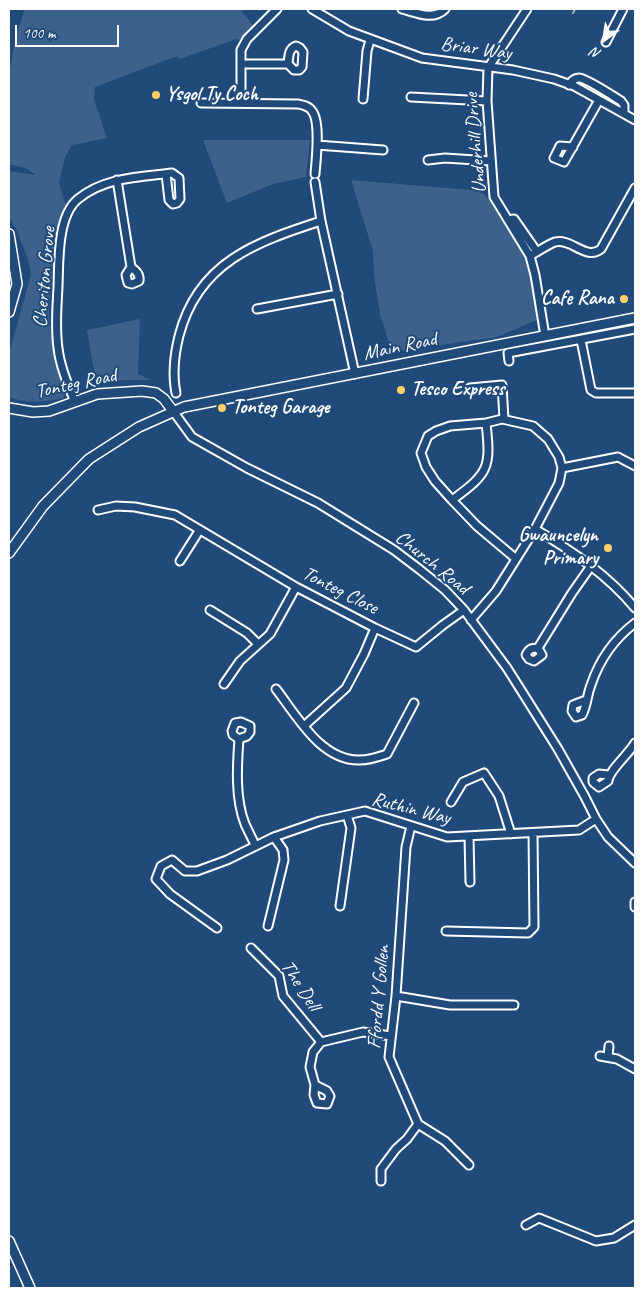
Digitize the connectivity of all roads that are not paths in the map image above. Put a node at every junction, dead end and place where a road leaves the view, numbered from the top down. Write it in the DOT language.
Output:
graph roads {
  1 [pos="277,9"];
  2 [pos="312,9"];
  3 [pos="402,9"];
  4 [pos="445,9"];
  5 [pos="526,9"];
  6 [pos="623,9"];
  7 [pos="370,40"];
  8 [pos="606,42"];
  9 [pos="241,64"];
  10 [pos="288,64"];
  11 [pos="488,68"];
  12 [pos="570,85"];
  13 [pos="411,97"];
  14 [pos="364,99"];
  15 [pos="599,100"];
  16 [pos="487,101"];
  17 [pos="201,102"];
  18 [pos="241,103"];
  19 [pos="624,113"];
  20 [pos="635,120"];
  21 [pos="317,145"];
  22 [pos="573,147"];
  23 [pos="383,150"];
  24 [pos="428,160"];
  25 [pos="490,161"];
  26 [pos="166,174"];
  27 [pos="117,180"];
  28 [pos="635,188"];
  29 [pos="508,220"];
  30 [pos="322,221"];
  31 [pos="9,234"];
  32 [pos="537,252"];
  33 [pos="530,256"];
  34 [pos="131,267"];
  35 [pos="338,294"];
  36 [pos="256,309"];
  37 [pos="9,312"];
  38 [pos="635,318"];
  39 [pos="635,329"];
  40 [pos="545,336"];
  41 [pos="581,340"];
  42 [pos="509,362"];
  43 [pos="355,374"];
  44 [pos="470,388"];
  45 [pos="176,393"];
  46 [pos="635,393"];
  47 [pos="75,402"];
  48 [pos="9,408"];
  49 [pos="173,411"];
  50 [pos="504,420"];
  51 [pos="486,423"];
  52 [pos="635,466"];
  53 [pos="562,468"];
  54 [pos="452,500"];
  55 [pos="98,510"];
  56 [pos="535,529"];
  57 [pos="199,531"];
  58 [pos="9,553"];
  59 [pos="515,558"];
  60 [pos="180,562"];
  61 [pos="591,566"];
  62 [pos="296,587"];
  63 [pos="635,608"];
  64 [pos="210,610"];
  65 [pos="464,610"];
  66 [pos="471,620"];
  67 [pos="635,623"];
  68 [pos="375,628"];
  69 [pos="258,644"];
  70 [pos="538,648"];
  71 [pos="224,684"];
  72 [pos="276,689"];
  73 [pos="586,700"];
  74 [pos="414,703"];
  75 [pos="304,726"];
  76 [pos="239,739"];
  77 [pos="635,743"];
  78 [pos="608,775"];
  79 [pos="451,802"];
  80 [pos="347,815"];
  81 [pos="596,819"];
  82 [pos="411,826"];
  83 [pos="533,833"];
  84 [pos="511,834"];
  85 [pos="468,836"];
  86 [pos="274,837"];
  87 [pos="255,845"];
  88 [pos="635,863"];
  89 [pos="470,882"];
  90 [pos="635,902"];
  91 [pos="340,906"];
  92 [pos="635,907"];
  93 [pos="268,926"];
  94 [pos="216,928"];
  95 [pos="446,931"];
  96 [pos="251,948"];
  97 [pos="396,996"];
  98 [pos="514,1005"];
  99 [pos="391,1036"];
  100 [pos="321,1042"];
  101 [pos="609,1046"];
  102 [pos="635,1069"];
  103 [pos="315,1085"];
  104 [pos="418,1124"];
  105 [pos="469,1165"];
  106 [pos="381,1181"];
  107 [pos="526,1225"];
  108 [pos="635,1225"];
  109 [pos="9,1241"];
  110 [pos="30,1288"];
  1 -- 9 [label="street"];
  2 -- 7 [label="street, Briar Way"];
  3 -- 4 [label="street"];
  5 -- 11 [label="street, Underhill Drive"];
  6 -- 8 [label="street"];
  7 -- 11 [label="street, Briar Way"];
  7 -- 14 [label="street"];
  9 -- 10 [label="street"];
  9 -- 18 [label="street"];
  11 -- 12 [label="street, Briar Way"];
  11 -- 16 [label="street, Underhill Drive"];
  12 -- 15 [label="street, Briar Way"];
  12 -- 19 [label="street"];
  13 -- 16 [label="street"];
  15 -- 19 [label="street, Briar Way"];
  15 -- 22 [label="street"];
  16 -- 25 [label="street, Underhill Drive"];
  17 -- 18 [label="street"];
  18 -- 21 [label="street"];
  19 -- 20 [label="street, Briar Way"];
  21 -- 23 [label="street"];
  21 -- 30 [label="street"];
  24 -- 25 [label="street"];
  25 -- 29 [label="street, Underhill Drive"];
  26 -- 27 [label="street, Cheriton Grove"];
  27 -- 34 [label="street"];
  27 -- 47 [label="street, Cheriton Grove"];
  28 -- 32 [label="street"];
  29 -- 32 [label="street"];
  29 -- 33 [label="street, Underhill Drive"];
  30 -- 35 [label="street"];
  30 -- 45 [label="street"];
  31 -- 37 [label="main road"];
  32 -- 33 [label="street"];
  33 -- 40 [label="street, Underhill Drive"];
  35 -- 36 [label="street"];
  35 -- 43 [label="street"];
  38 -- 40 [label="main road, Main Road"];
  39 -- 41 [label="street"];
  40 -- 43 [label="main road, Main Road"];
  41 -- 42 [label="street"];
  41 -- 46 [label="street"];
  43 -- 49 [label="main road, Main Road"];
  44 -- 50 [label="street"];
  47 -- 48 [label="main road, Tonteg Road"];
  47 -- 49 [label="main road, Tonteg Road"];
  49 -- 58 [label="main road, Main Road"];
  49 -- 65 [label="street, Church Road"];
  50 -- 51 [label="street"];
  50 -- 53 [label="street"];
  51 -- 54 [label="street"];
  51 -- 54 [label="street"];
  52 -- 53 [label="street"];
  53 -- 56 [label="street"];
  54 -- 59 [label="street"];
  55 -- 57 [label="street, Tonteg Close"];
  56 -- 59 [label="street"];
  56 -- 61 [label="street"];
  57 -- 60 [label="street"];
  57 -- 62 [label="street, Tonteg Close"];
  59 -- 66 [label="street"];
  61 -- 63 [label="street"];
  61 -- 70 [label="street"];
  62 -- 68 [label="street, Tonteg Close"];
  62 -- 69 [label="street"];
  64 -- 69 [label="street"];
  65 -- 66 [label="street, Church Road"];
  65 -- 68 [label="street, Tonteg Close"];
  66 -- 81 [label="street, Church Road"];
  67 -- 73 [label="street"];
  68 -- 75 [label="street"];
  69 -- 71 [label="street"];
  72 -- 75 [label="street"];
  74 -- 75 [label="street"];
  76 -- 87 [label="street"];
  77 -- 78 [label="street"];
  79 -- 84 [label="street"];
  80 -- 82 [label="street, Ruthin Way"];
  80 -- 86 [label="street, Ruthin Way"];
  80 -- 91 [label="street"];
  81 -- 83 [label="street, Ruthin Way"];
  81 -- 88 [label="street, Church Road"];
  82 -- 85 [label="street, Ruthin Way"];
  82 -- 97 [label="street, Ffordd Y Gollen"];
  83 -- 84 [label="street, Ruthin Way"];
  83 -- 95 [label="street"];
  84 -- 85 [label="street, Ruthin Way"];
  85 -- 89 [label="street"];
  86 -- 87 [label="street, Ruthin Way"];
  86 -- 93 [label="street"];
  87 -- 94 [label="street, Ruthin Way"];
  90 -- 92 [label="street"];
  96 -- 100 [label="street, The Dell"];
  97 -- 98 [label="street"];
  97 -- 99 [label="street, Ffordd Y Gollen"];
  99 -- 100 [label="street"];
  99 -- 104 [label="street, Ffordd Y Gollen"];
  100 -- 103 [label="street"];
  101 -- 102 [label="street"];
  104 -- 105 [label="street"];
  104 -- 106 [label="street"];
  107 -- 108 [label="street"];
  109 -- 110 [label="main road"];
}
